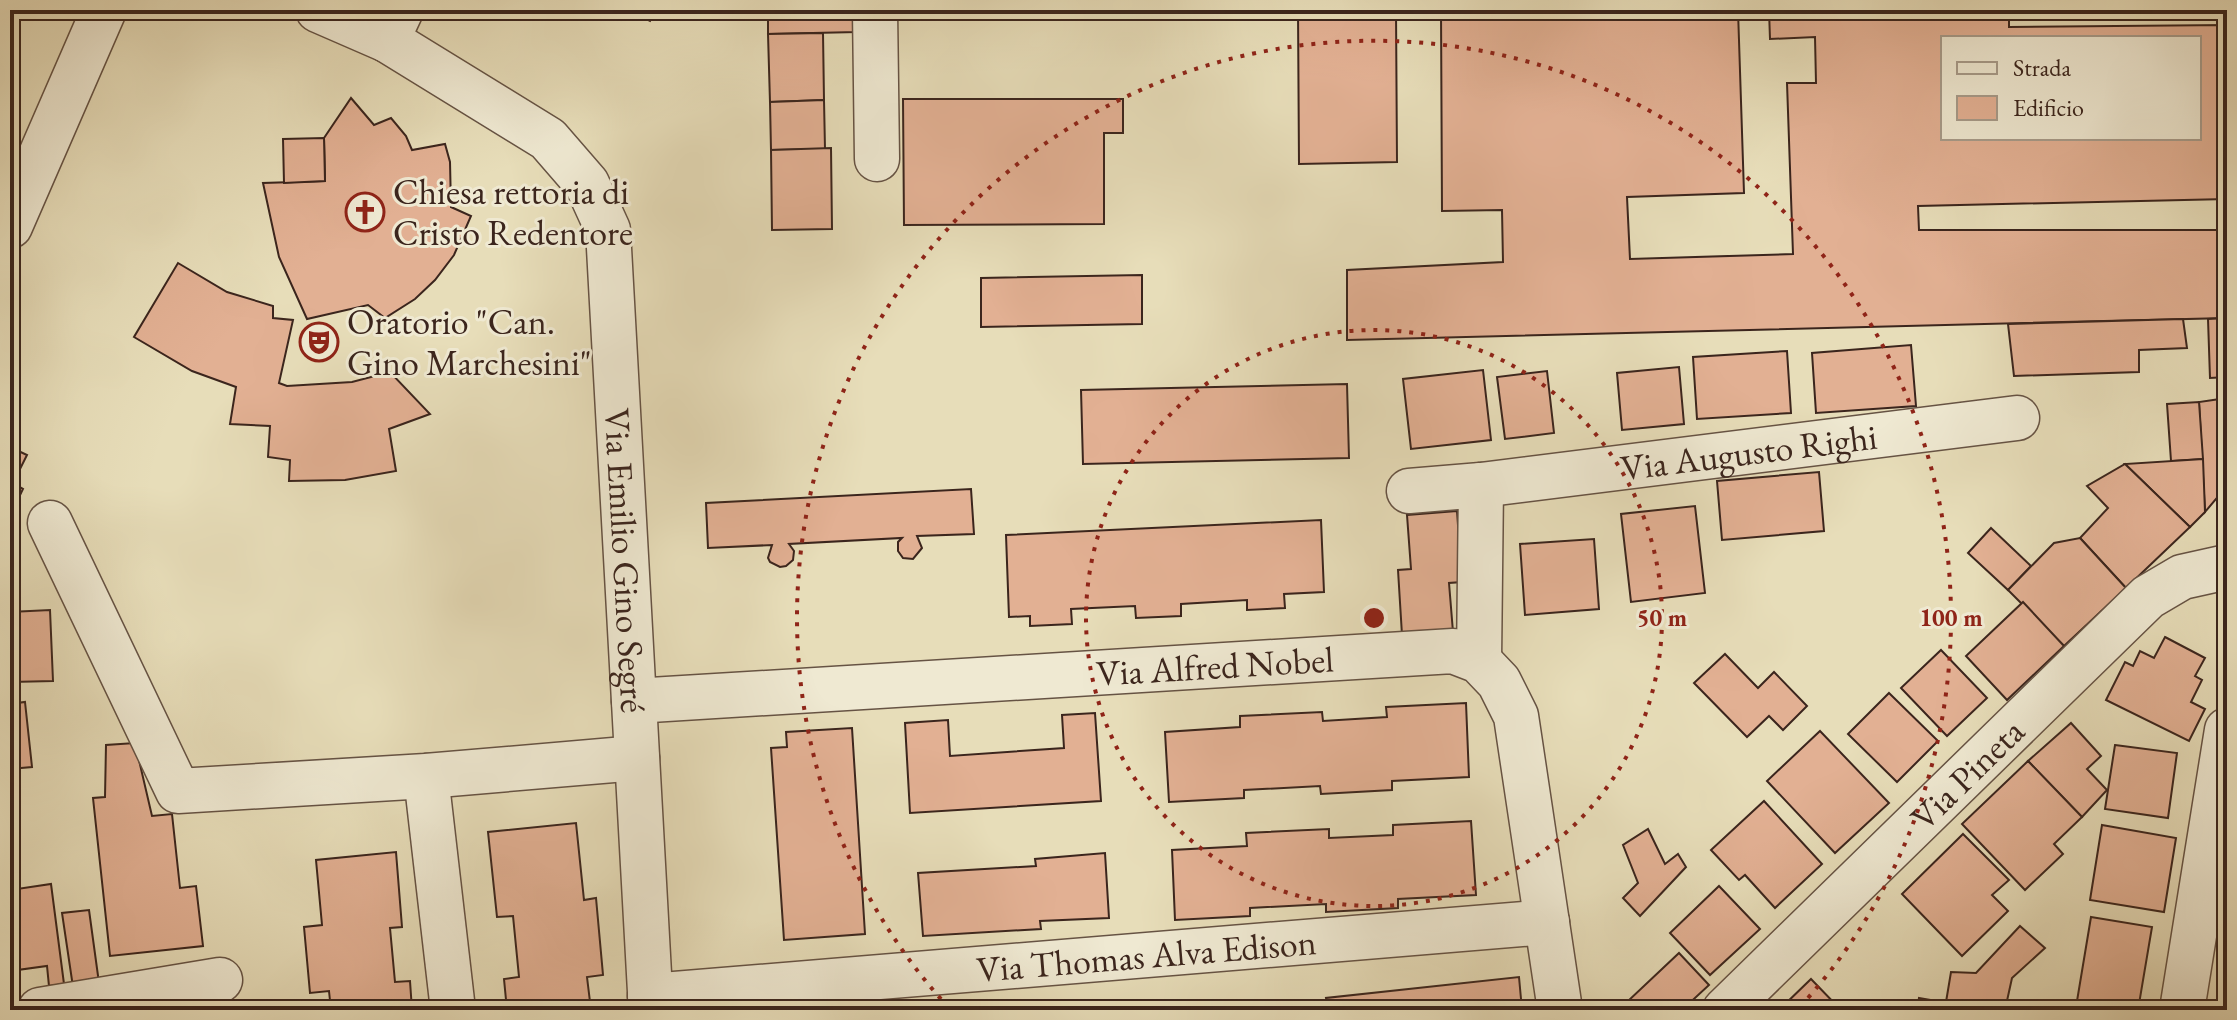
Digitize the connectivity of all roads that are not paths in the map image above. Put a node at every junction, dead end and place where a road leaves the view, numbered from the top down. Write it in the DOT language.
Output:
graph roads {
  1 [pos="104,10"];
  2 [pos="318,10"];
  3 [pos="875,10"];
  4 [pos="394,25"];
  5 [pos="877,159"];
  6 [pos="10,226"];
  7 [pos="2017,418"];
  8 [pos="1481,485"];
  9 [pos="1409,491"];
  10 [pos="50,523"];
  11 [pos="2227,567"];
  12 [pos="1479,661"];
  13 [pos="634,701"];
  14 [pos="2227,730"];
  15 [pos="637,758"];
  16 [pos="426,776"];
  17 [pos="1547,922"];
  18 [pos="220,980"];
  19 [pos="651,1003"];
  20 [pos="40,1010"];
  21 [pos="453,1010"];
  22 [pos="1560,1010"];
  23 [pos="1725,1010"];
  24 [pos="2182,1010"];
  1 -- 6 [label="street"];
  2 -- 4 [label="street, Via Emilio Gino Segré"];
  3 -- 5 [label="street"];
  4 -- 13 [label="street, Via Emilio Gino Segré"];
  7 -- 8 [label="street, Via Augusto Righi"];
  8 -- 9 [label="street, Via Augusto Righi"];
  8 -- 12 [label="street"];
  10 -- 16 [label="street, Via Emilio Gino Segré"];
  11 -- 23 [label="street, Via Pineta"];
  12 -- 13 [label="street, Via Alfred Nobel"];
  12 -- 17 [label="street"];
  13 -- 15 [label="street, Via Emilio Gino Segré"];
  14 -- 24 [label="street"];
  15 -- 16 [label="street, Via Emilio Gino Segré"];
  15 -- 19 [label="street, Via Emilio Gino Segré"];
  16 -- 21 [label="street"];
  17 -- 19 [label="street, Via Thomas Alva Edison"];
  17 -- 22 [label="street"];
  18 -- 20 [label="street"];
}
